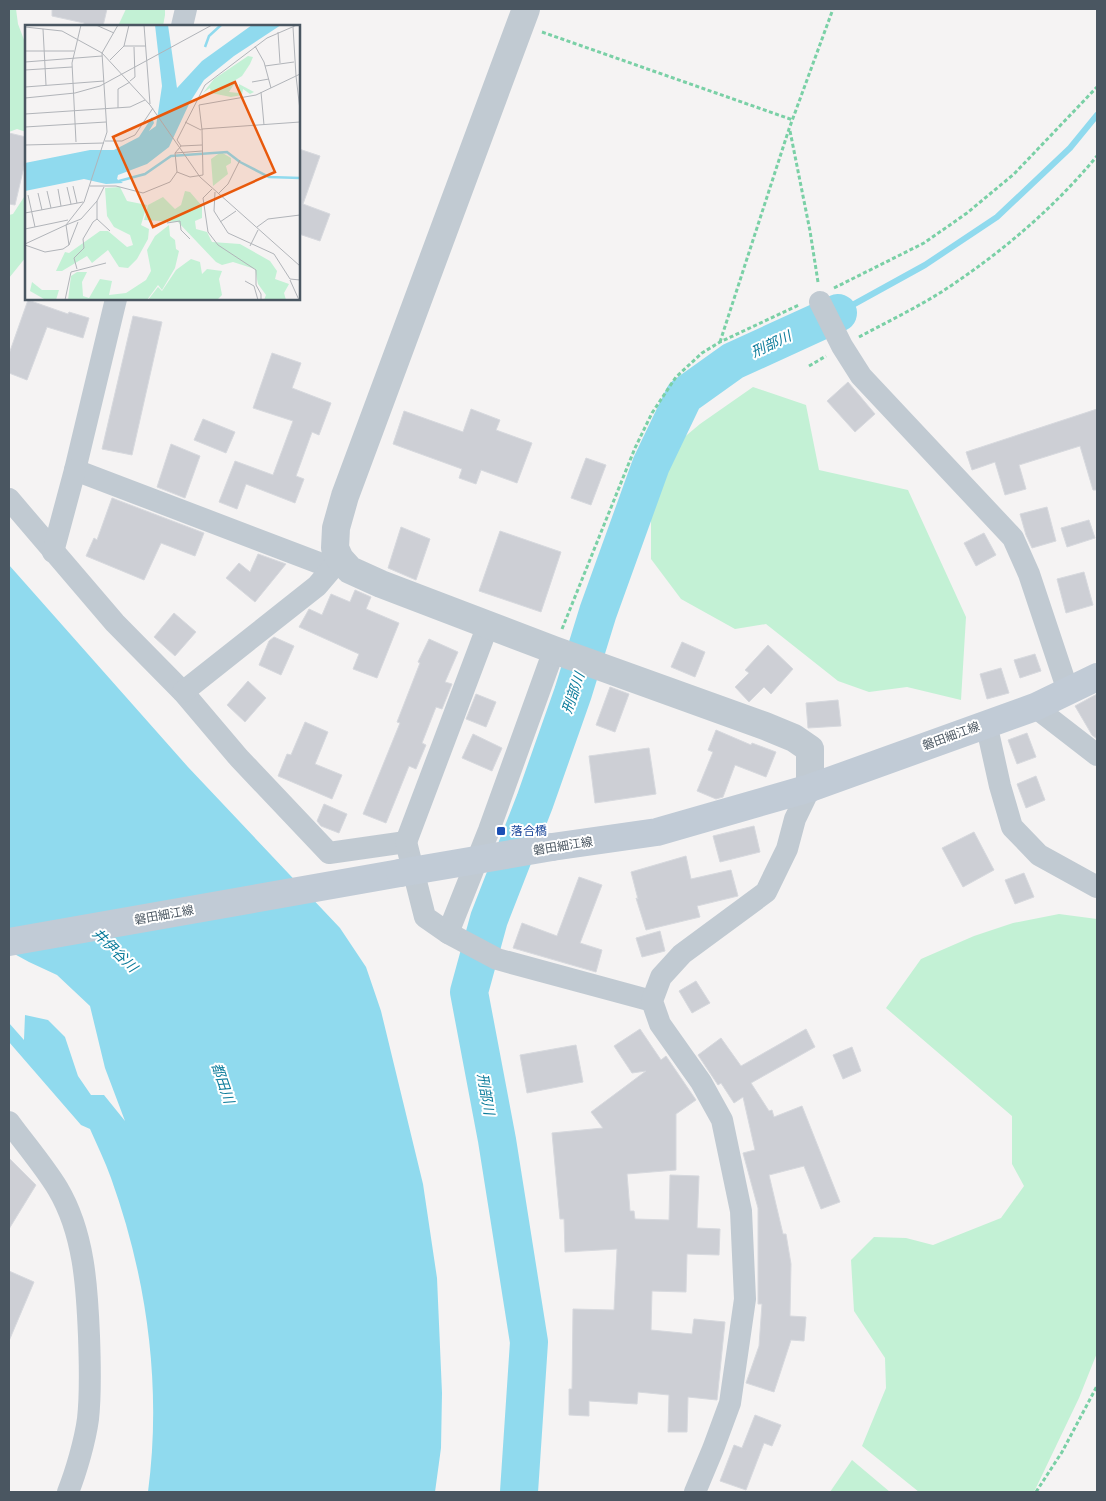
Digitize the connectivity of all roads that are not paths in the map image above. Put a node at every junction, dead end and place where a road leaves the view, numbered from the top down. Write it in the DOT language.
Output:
graph roads {
  1 [pos="186,9"];
  2 [pos="523,17"];
  3 [pos="182,25"];
  4 [pos="820,299"];
  5 [pos="116,300"];
  6 [pos="75,470"];
  7 [pos="9,500"];
  8 [pos="53,552"];
  9 [pos="340,559"];
  10 [pos="488,625"];
  11 [pos="554,650"];
  12 [pos="1097,677"];
  13 [pos="1068,691"];
  14 [pos="183,692"];
  15 [pos="1035,707"];
  16 [pos="986,723"];
  17 [pos="1097,755"];
  18 [pos="810,788"];
  19 [pos="406,842"];
  20 [pos="1097,887"];
  21 [pos="452,936"];
  22 [pos="9,942"];
  23 [pos="652,1001"];
  24 [pos="9,1122"];
  25 [pos="68,1492"];
  26 [pos="695,1492"];
  1 -- 3 [label="street"];
  2 -- 9 [label="street"];
  4 -- 13 [label="street"];
  5 -- 6 [label="street"];
  6 -- 8 [label="street"];
  6 -- 9 [label="street"];
  7 -- 8 [label="street"];
  8 -- 14 [label="street"];
  9 -- 10 [label="street"];
  9 -- 14 [label="street"];
  10 -- 11 [label="street"];
  10 -- 19 [label="street"];
  11 -- 18 [label="street"];
  11 -- 21 [label="street"];
  12 -- 13 [label="main road, 磐田細江線"];
  13 -- 15 [label="main road, 磐田細江線"];
  14 -- 19 [label="street"];
  15 -- 16 [label="main road, 磐田細江線"];
  15 -- 17 [label="street"];
  16 -- 18 [label="main road, 磐田細江線"];
  16 -- 20 [label="street"];
  18 -- 22 [label="main road, 磐田細江線, bridge"];
  18 -- 23 [label="street"];
  19 -- 21 [label="street"];
  21 -- 23 [label="street"];
  23 -- 26 [label="street"];
  24 -- 25 [label="street"];
}
